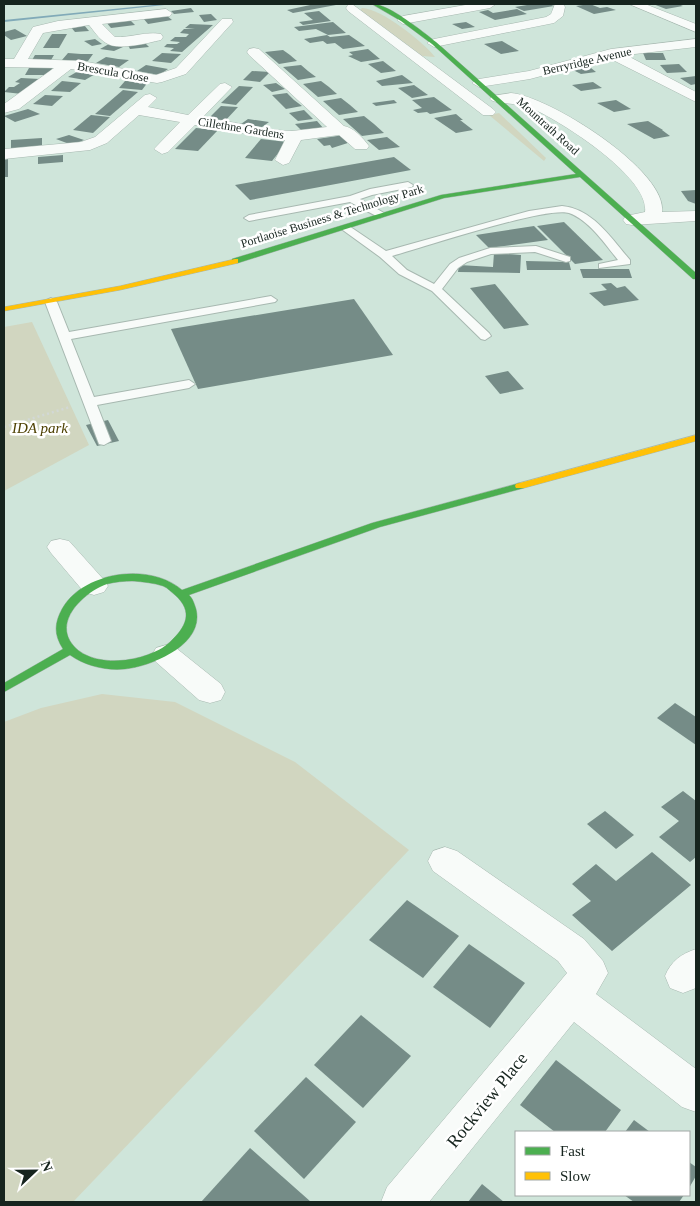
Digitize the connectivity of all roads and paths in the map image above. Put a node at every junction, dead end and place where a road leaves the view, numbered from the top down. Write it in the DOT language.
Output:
graph roads {
  1 [pos="375,4"];
  2 [pos="490,4"];
  3 [pos="635,4"];
  4 [pos="559,7"];
  5 [pos="688,11"];
  6 [pos="166,13"];
  7 [pos="672,17"];
  8 [pos="403,20"];
  9 [pos="92,21"];
  10 [pos="696,28"];
  11 [pos="238,33"];
  12 [pos="156,37"];
  13 [pos="434,43"];
  14 [pos="696,43"];
  15 [pos="611,53"];
  16 [pos="253,59"];
  17 [pos="452,59"];
  18 [pos="11,63"];
  19 [pos="423,63"];
  20 [pos="69,64"];
  21 [pos="157,80"];
  22 [pos="479,83"];
  23 [pos="225,87"];
  24 [pos="696,98"];
  25 [pos="493,106"];
  26 [pos="4,109"];
  27 [pos="138,110"];
  28 [pos="193,120"];
  29 [pos="338,130"];
  30 [pos="292,136"];
  31 [pos="361,146"];
  32 [pos="162,149"];
  33 [pos="4,154"];
  34 [pos="283,160"];
  35 [pos="582,175"];
  36 [pos="408,185"];
  37 [pos="352,199"];
  38 [pos="380,215"];
  39 [pos="696,216"];
  40 [pos="249,218"];
  41 [pos="640,219"];
  42 [pos="345,228"];
  43 [pos="384,254"];
  44 [pos="566,259"];
  45 [pos="603,266"];
  46 [pos="696,277"];
  47 [pos="436,289"];
  48 [pos="271,300"];
  49 [pos="51,302"];
  50 [pos="4,309"];
  51 [pos="485,336"];
  52 [pos="64,337"];
  53 [pos="189,384"];
  54 [pos="89,402"];
  55 [pos="4,427"];
  56 [pos="694,437"];
  57 [pos="104,441"];
  58 [pos="60,547"];
  59 [pos="94,586"];
  60 [pos="184,593"];
  61 [pos="68,650"];
  62 [pos="166,655"];
  63 [pos="4,688"];
  64 [pos="210,692"];
  65 [pos="444,861"];
  66 [pos="571,997"];
  67 [pos="696,1093"];
  68 [pos="402,1202"];
  1 -- 8 [label="main road, Mountrath Road"];
  1 -- 19 [label="street"];
  2 -- 8 [label="street"];
  3 -- 7 [label="street"];
  4 -- 13 [label="street"];
  5 -- 7 [label="street"];
  6 -- 9 [label="street"];
  7 -- 10 [label="street"];
  8 -- 13 [label="main road, Mountrath Road"];
  9 -- 12 [label="street"];
  9 -- 18 [label="street"];
  11 -- 21 [label="street"];
  13 -- 17 [label="main road, Mountrath Road"];
  14 -- 15 [label="street, Berryridge Avenue"];
  15 -- 22 [label="street, Berryridge Avenue"];
  15 -- 24 [label="street"];
  16 -- 29 [label="street"];
  17 -- 19 [label="street"];
  17 -- 22 [label="main road, Mountrath Road"];
  18 -- 20 [label="street, Brescula Close"];
  19 -- 25 [label="street"];
  20 -- 21 [label="street, Brescula Close"];
  20 -- 26 [label="street, Brescula Close"];
  21 -- 27 [label="street"];
  22 -- 25 [label="main road, Mountrath Road"];
  23 -- 28 [label="street"];
  25 -- 35 [label="main road, Mountrath Road"];
  25 -- 41 [label="street"];
  27 -- 28 [label="street, Cillethne Gardens"];
  27 -- 33 [label="street"];
  28 -- 30 [label="street, Cillethne Gardens"];
  28 -- 32 [label="street"];
  29 -- 30 [label="street, Cillethne Gardens"];
  29 -- 31 [label="street"];
  30 -- 34 [label="street"];
  35 -- 38 [label="main road, Portlaoise Business & Technology Park"];
  35 -- 41 [label="main road, Mountrath Road"];
  36 -- 37 [label="lane"];
  37 -- 38 [label="lane"];
  37 -- 40 [label="lane"];
  38 -- 42 [label="main road, Portlaoise Business & Technology Park"];
  39 -- 41 [label="street"];
  41 -- 46 [label="main road, Mountrath Road"];
  42 -- 43 [label="lane"];
  42 -- 49 [label="main road, Portlaoise Business & Technology Park"];
  43 -- 45 [label="lane"];
  43 -- 47 [label="lane"];
  44 -- 47 [label="lane"];
  47 -- 51 [label="lane"];
  48 -- 52 [label="lane"];
  49 -- 50 [label="main road, Portlaoise Business & Technology Park"];
  49 -- 52 [label="lane"];
  52 -- 54 [label="lane"];
  53 -- 54 [label="lane"];
  54 -- 55 [label="path"];
  54 -- 57 [label="lane"];
  56 -- 60 [label="main road"];
  58 -- 59 [label="street"];
  59 -- 60 [label="main road"];
  59 -- 61 [label="main road"];
  60 -- 62 [label="main road"];
  61 -- 62 [label="main road"];
  61 -- 63 [label="main road"];
  62 -- 64 [label="street"];
  65 -- 66 [label="street, Rockview Place"];
  66 -- 67 [label="street"];
  66 -- 68 [label="street, Rockview Place"];
}
